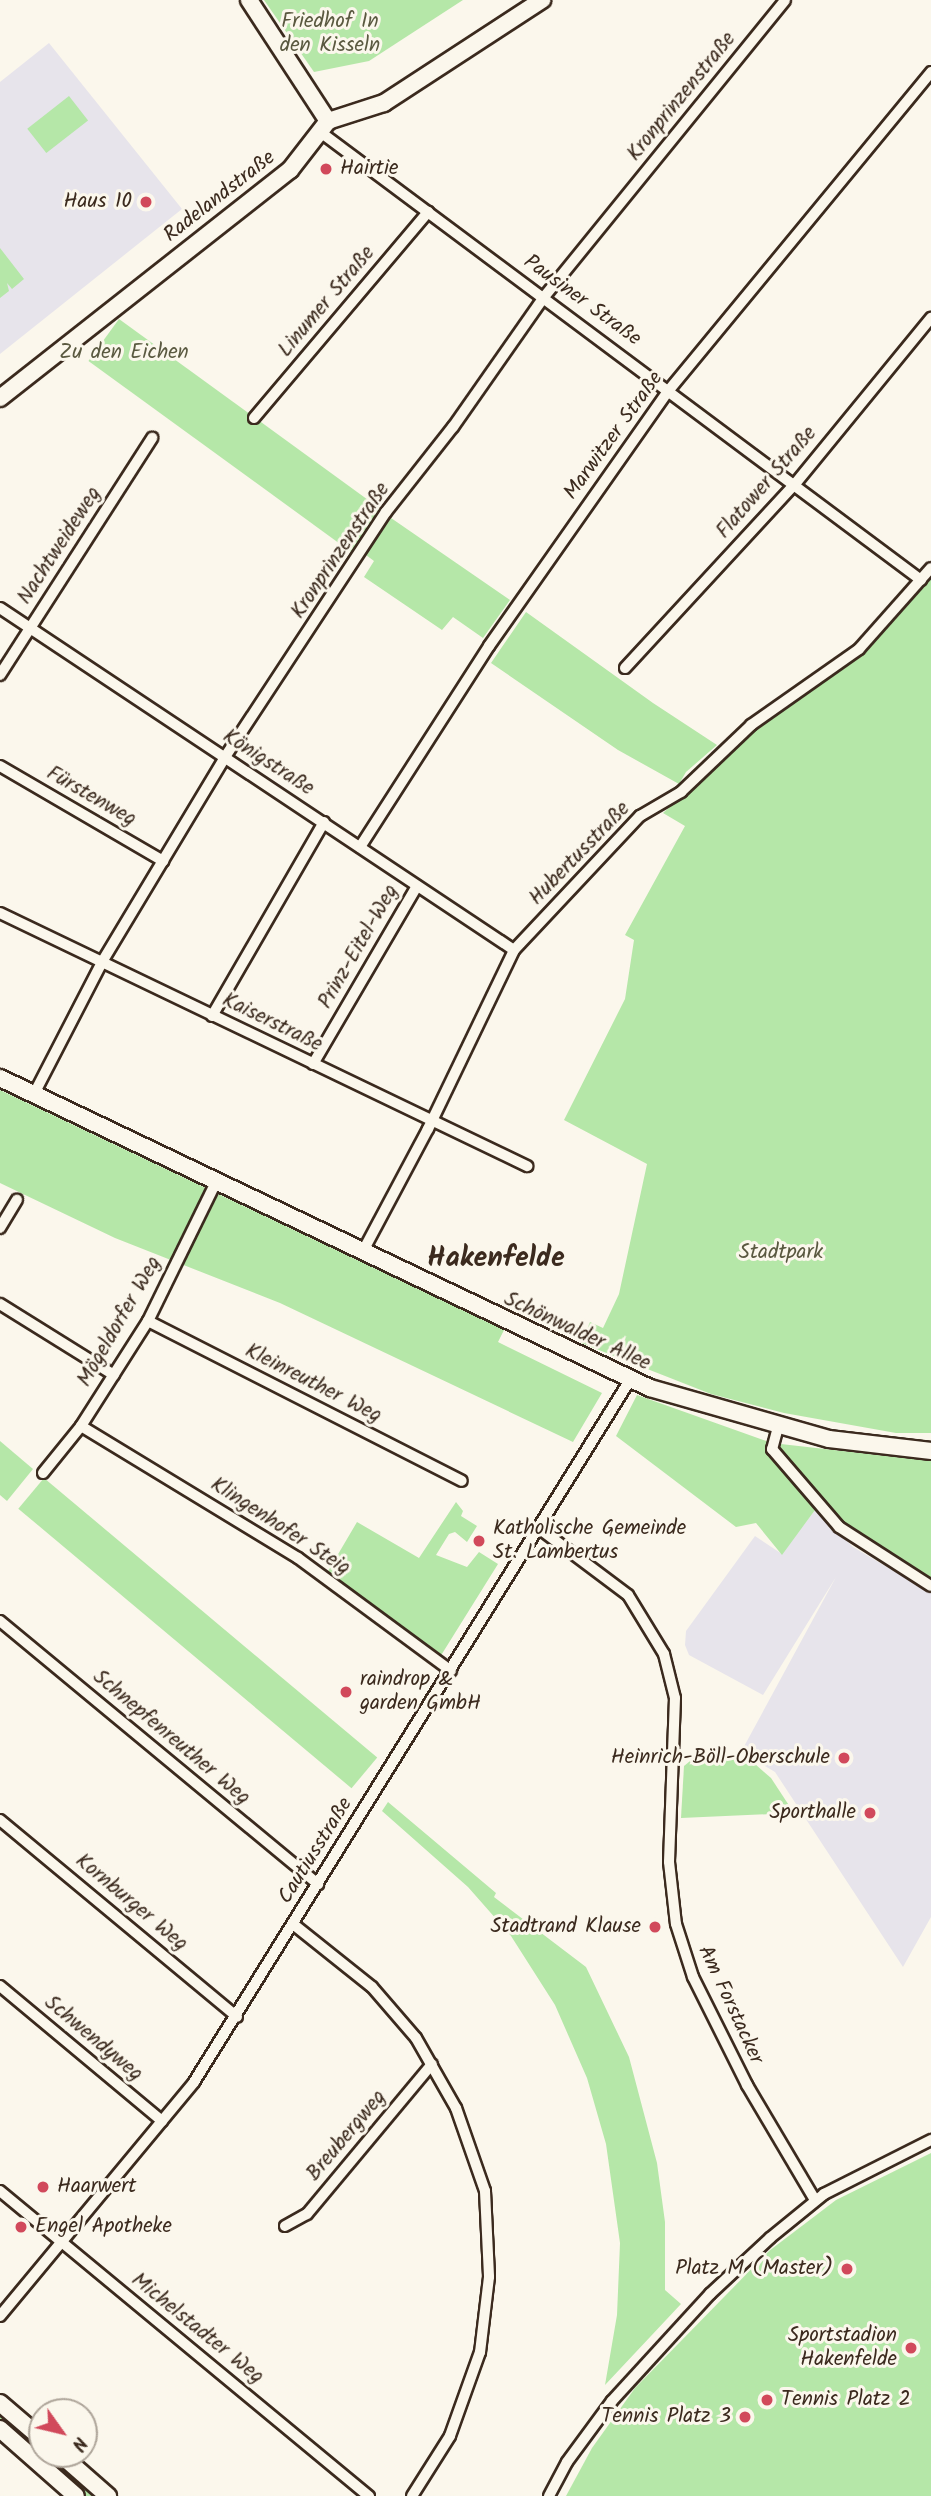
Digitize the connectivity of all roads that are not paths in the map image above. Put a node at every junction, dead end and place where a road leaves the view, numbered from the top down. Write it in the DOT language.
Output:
graph roads {
  1 [pos="248,0"];
  2 [pos="542,0"];
  3 [pos="785,0"];
  4 [pos="931,72"];
  5 [pos="324,126"];
  6 [pos="428,212"];
  7 [pos="544,297"];
  8 [pos="931,318"];
  9 [pos="669,390"];
  10 [pos="0,398"];
  11 [pos="254,418"];
  12 [pos="152,438"];
  13 [pos="795,484"];
  14 [pos="931,568"];
  15 [pos="921,580"];
  16 [pos="0,608"];
  17 [pos="30,628"];
  18 [pos="625,668"];
  19 [pos="0,675"];
  20 [pos="225,757"];
  21 [pos="0,766"];
  22 [pos="324,822"];
  23 [pos="359,847"];
  24 [pos="163,861"];
  25 [pos="417,886"];
  26 [pos="0,913"];
  27 [pos="514,950"];
  28 [pos="102,962"];
  29 [pos="212,1016"];
  30 [pos="313,1064"];
  31 [pos="0,1077"];
  32 [pos="34,1094"];
  33 [pos="430,1120"];
  34 [pos="527,1167"];
  35 [pos="216,1182"];
  36 [pos="18,1200"];
  37 [pos="0,1228"];
  38 [pos="362,1253"];
  39 [pos="0,1304"];
  40 [pos="148,1321"];
  41 [pos="114,1375"];
  42 [pos="630,1380"];
  43 [pos="81,1426"];
  44 [pos="778,1427"];
  45 [pos="931,1451"];
  46 [pos="43,1473"];
  47 [pos="462,1481"];
  48 [pos="540,1529"];
  49 [pos="931,1586"];
  50 [pos="0,1621"];
  51 [pos="451,1671"];
  52 [pos="0,1820"];
  53 [pos="318,1884"];
  54 [pos="293,1924"];
  55 [pos="0,1986"];
  56 [pos="237,2017"];
  57 [pos="432,2064"];
  58 [pos="162,2121"];
  59 [pos="931,2140"];
  60 [pos="0,2191"];
  61 [pos="815,2200"];
  62 [pos="285,2226"];
  63 [pos="61,2243"];
  64 [pos="0,2316"];
  65 [pos="0,2403"];
  66 [pos="28,2427"];
  67 [pos="0,2429"];
  68 [pos="76,2468"];
  69 [pos="76,2496"];
  70 [pos="108,2496"];
  71 [pos="369,2496"];
  72 [pos="412,2496"];
  73 [pos="549,2496"];
  1 -- 5 [label="main road"];
  2 -- 5 [label="main road"];
  3 -- 7 [label="street, Kronprinzenstraße"];
  4 -- 9 [label="street, Marwitzer Straße"];
  5 -- 6 [label="street, Pausiner Straße"];
  5 -- 10 [label="main road, Radelandstraße"];
  6 -- 7 [label="street, Pausiner Straße"];
  6 -- 11 [label="street, Linumer Straße"];
  7 -- 9 [label="street, Pausiner Straße"];
  7 -- 20 [label="street, Kronprinzenstraße"];
  8 -- 13 [label="street, Flatower Straße"];
  9 -- 13 [label="street, Pausiner Straße"];
  9 -- 23 [label="street, Marwitzer Straße"];
  12 -- 17 [label="street, Nachtweideweg"];
  13 -- 15 [label="street, Pausiner Straße"];
  13 -- 18 [label="street, Flatower Straße"];
  14 -- 15 [label="street, Hubertusstraße"];
  15 -- 27 [label="street, Hubertusstraße"];
  16 -- 17 [label="street, Königstraße"];
  17 -- 19 [label="street, Nachtweideweg"];
  17 -- 20 [label="street, Königstraße"];
  20 -- 22 [label="street, Königstraße"];
  20 -- 24 [label="street, Kronprinzenstraße"];
  21 -- 24 [label="street, Fürstenweg"];
  22 -- 23 [label="street, Königstraße"];
  22 -- 29 [label="street"];
  23 -- 25 [label="street, Königstraße"];
  24 -- 28 [label="street, Kronprinzenstraße"];
  25 -- 27 [label="street, Königstraße"];
  25 -- 30 [label="street, Prinz-Eitel-Weg"];
  26 -- 28 [label="street, Kaiserstraße"];
  27 -- 33 [label="street, Hubertusstraße"];
  28 -- 29 [label="street, Kaiserstraße"];
  28 -- 32 [label="street, Kronprinzenstraße"];
  29 -- 30 [label="street, Kaiserstraße"];
  30 -- 33 [label="street, Kaiserstraße"];
  31 -- 32 [label="main road, Schönwalder Allee"];
  32 -- 35 [label="main road, Schönwalder Allee"];
  33 -- 34 [label="street, Kaiserstraße"];
  33 -- 38 [label="street, Hubertusstraße"];
  35 -- 38 [label="main road, Schönwalder Allee"];
  35 -- 40 [label="street, Mögeldorfer Weg"];
  36 -- 37 [label="street"];
  38 -- 42 [label="main road, Schönwalder Allee"];
  39 -- 41 [label="street"];
  40 -- 41 [label="street, Mögeldorfer Weg"];
  40 -- 47 [label="street, Kleinreuther Weg"];
  41 -- 43 [label="street, Mögeldorfer Weg"];
  42 -- 44 [label="main road, Schönwalder Allee"];
  42 -- 48 [label="street, Cautiusstraße"];
  43 -- 46 [label="street, Mögeldorfer Weg"];
  43 -- 51 [label="street, Klingenhofer Steig"];
  44 -- 45 [label="main road, Schönwalder Allee"];
  44 -- 49 [label="street"];
  48 -- 51 [label="street, Cautiusstraße"];
  48 -- 61 [label="street, Am Forstacker"];
  50 -- 53 [label="street, Schnepfenreuther Weg"];
  51 -- 53 [label="street, Cautiusstraße"];
  52 -- 56 [label="street, Kornburger Weg"];
  53 -- 54 [label="street, Cautiusstraße"];
  54 -- 56 [label="street, Cautiusstraße"];
  54 -- 57 [label="street"];
  55 -- 58 [label="street, Schwendyweg"];
  56 -- 58 [label="street, Cautiusstraße"];
  57 -- 62 [label="street, Breubergweg"];
  57 -- 72 [label="street"];
  58 -- 63 [label="street, Cautiusstraße"];
  59 -- 61 [label="street"];
  60 -- 63 [label="street, Michelstadter Weg"];
  61 -- 73 [label="street"];
  63 -- 64 [label="street, Cautiusstraße"];
  63 -- 71 [label="street, Michelstadter Weg"];
  65 -- 66 [label="main road"];
  67 -- 69 [label="main road"];
  68 -- 70 [label="main road"];
}
